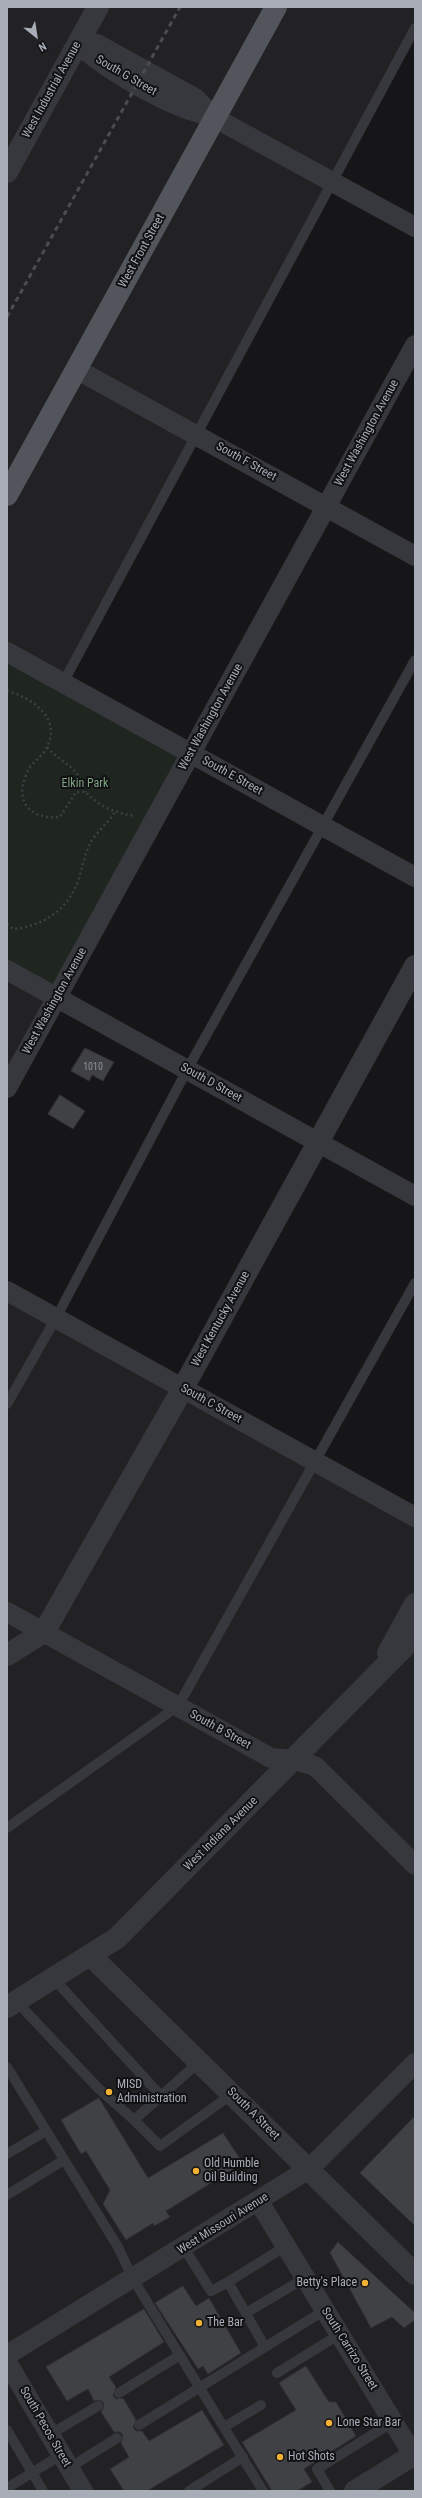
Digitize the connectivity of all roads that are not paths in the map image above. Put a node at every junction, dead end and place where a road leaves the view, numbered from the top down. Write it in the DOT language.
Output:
graph roads {
  1 [pos="98,7"];
  2 [pos="276,7"];
  3 [pos="415,28"];
  4 [pos="78,43"];
  5 [pos="215,118"];
  6 [pos="7,172"];
  7 [pos="332,182"];
  8 [pos="415,227"];
  9 [pos="415,345"];
  10 [pos="76,369"];
  11 [pos="196,435"];
  12 [pos="7,495"];
  13 [pos="326,507"];
  14 [pos="415,556"];
  15 [pos="7,652"];
  16 [pos="415,660"];
  17 [pos="63,683"];
  18 [pos="191,753"];
  19 [pos="323,826"];
  20 [pos="415,877"];
  21 [pos="415,966"];
  22 [pos="7,970"];
  23 [pos="57,998"];
  24 [pos="187,1070"];
  25 [pos="7,1088"];
  26 [pos="318,1142"];
  27 [pos="415,1196"];
  28 [pos="415,1283"];
  29 [pos="7,1291"];
  30 [pos="56,1318"];
  31 [pos="183,1388"];
  32 [pos="7,1404"];
  33 [pos="316,1462"];
  34 [pos="415,1517"];
  35 [pos="415,1604"];
  36 [pos="7,1612"];
  37 [pos="44,1632"];
  38 [pos="415,1636"];
  39 [pos="7,1655"];
  40 [pos="375,1677"];
  41 [pos="178,1706"];
  42 [pos="294,1760"];
  43 [pos="7,1828"];
  44 [pos="413,1858"];
  45 [pos="90,1955"];
  46 [pos="52,1978"];
  47 [pos="11,2004"];
  48 [pos="199,2062"];
  49 [pos="415,2062"];
  50 [pos="7,2067"];
  51 [pos="232,2094"];
  52 [pos="161,2096"];
  53 [pos="134,2120"];
  54 [pos="46,2131"];
  55 [pos="8,2153"];
  56 [pos="64,2160"];
  57 [pos="309,2169"];
  58 [pos="7,2196"];
  59 [pos="259,2202"];
  60 [pos="286,2246"];
  61 [pos="184,2248"];
  62 [pos="415,2274"];
  63 [pos="305,2278"];
  64 [pos="133,2279"];
  65 [pos="228,2282"];
  66 [pos="325,2310"];
  67 [pos="246,2313"];
  68 [pos="340,2334"];
  69 [pos="265,2347"];
  70 [pos="7,2355"];
  71 [pos="180,2355"];
  72 [pos="7,2362"];
  73 [pos="277,2373"];
  74 [pos="200,2387"];
  75 [pos="119,2393"];
  76 [pos="261,2405"];
  77 [pos="98,2406"];
  78 [pos="393,2422"];
  79 [pos="139,2425"];
  80 [pos="224,2427"];
  81 [pos="7,2430"];
  82 [pos="50,2435"];
  83 [pos="117,2438"];
  84 [pos="415,2456"];
  85 [pos="243,2457"];
  86 [pos="65,2462"];
  87 [pos="32,2473"];
  88 [pos="7,2488"];
  89 [pos="43,2491"];
  90 [pos="83,2491"];
  91 [pos="188,2491"];
  92 [pos="264,2491"];
  93 [pos="330,2491"];
  94 [pos="355,2491"];
  1 -- 4 [label="street, West Industrial Avenue"];
  2 -- 5 [label="main road, West Front Street"];
  3 -- 7 [label="lane"];
  4 -- 5 [label="street, South G Street"];
  4 -- 6 [label="street, West Industrial Avenue"];
  5 -- 7 [label="street, South G Street"];
  5 -- 10 [label="main road, West Front Street"];
  7 -- 8 [label="street, South G Street"];
  7 -- 11 [label="lane"];
  9 -- 13 [label="street, West Washington Avenue"];
  10 -- 11 [label="street, South F Street"];
  10 -- 12 [label="main road, West Front Street"];
  11 -- 13 [label="street, South F Street"];
  11 -- 17 [label="lane"];
  13 -- 14 [label="street, South F Street"];
  13 -- 18 [label="street, West Washington Avenue"];
  15 -- 17 [label="street, South E Street"];
  16 -- 19 [label="lane"];
  17 -- 18 [label="street, South E Street"];
  18 -- 19 [label="street, South E Street"];
  18 -- 23 [label="street, West Washington Avenue"];
  19 -- 20 [label="street, South E Street"];
  19 -- 24 [label="lane"];
  21 -- 26 [label="street, West Kentucky Avenue"];
  22 -- 23 [label="street, South D Street"];
  23 -- 24 [label="street, South D Street"];
  23 -- 25 [label="street, West Washington Avenue"];
  24 -- 26 [label="street, South D Street"];
  24 -- 30 [label="lane"];
  26 -- 27 [label="street, South D Street"];
  26 -- 31 [label="street, West Kentucky Avenue"];
  28 -- 33 [label="lane"];
  29 -- 30 [label="street, South C Street"];
  30 -- 31 [label="street, South C Street"];
  30 -- 32 [label="lane"];
  31 -- 33 [label="street, South C Street"];
  31 -- 37 [label="street, West Kentucky Avenue"];
  33 -- 34 [label="street, South C Street"];
  33 -- 41 [label="lane"];
  35 -- 40 [label="street"];
  36 -- 37 [label="street, South B Street"];
  37 -- 39 [label="street, West Kentucky Avenue"];
  37 -- 41 [label="street, South B Street"];
  38 -- 40 [label="street, West Indiana Avenue"];
  40 -- 42 [label="street, West Indiana Avenue"];
  41 -- 42 [label="street, South B Street"];
  41 -- 43 [label="lane"];
  42 -- 44 [label="street, South B Street"];
  42 -- 45 [label="street, West Indiana Avenue"];
  45 -- 46 [label="street, West Indiana Avenue"];
  45 -- 48 [label="street, South A Street"];
  46 -- 47 [label="street, West Indiana Avenue"];
  46 -- 52 [label="lane"];
  47 -- 53 [label="lane"];
  48 -- 51 [label="street, South A Street"];
  48 -- 52 [label="lane"];
  49 -- 57 [label="street, West Missouri Avenue"];
  50 -- 54 [label="lane"];
  51 -- 53 [label="lane"];
  51 -- 57 [label="street, South A Street"];
  52 -- 53 [label="lane"];
  54 -- 55 [label="lane"];
  54 -- 56 [label="lane"];
  56 -- 58 [label="lane"];
  56 -- 64 [label="lane"];
  57 -- 59 [label="street, West Missouri Avenue"];
  57 -- 62 [label="street, South A Street"];
  59 -- 60 [label="street, South Carrizo Street"];
  59 -- 61 [label="street, West Missouri Avenue"];
  60 -- 63 [label="street, South Carrizo Street"];
  60 -- 65 [label="lane"];
  61 -- 64 [label="street, West Missouri Avenue"];
  61 -- 65 [label="lane"];
  63 -- 66 [label="street, South Carrizo Street"];
  63 -- 67 [label="lane"];
  64 -- 70 [label="street, West Missouri Avenue"];
  64 -- 71 [label="lane"];
  65 -- 67 [label="lane"];
  66 -- 68 [label="street, South Carrizo Street"];
  66 -- 69 [label="lane"];
  67 -- 69 [label="lane"];
  68 -- 73 [label="lane"];
  68 -- 78 [label="street, South Carrizo Street"];
  69 -- 74 [label="lane"];
  71 -- 74 [label="lane"];
  71 -- 75 [label="lane"];
  72 -- 82 [label="street, South Pecos Street"];
  74 -- 79 [label="lane"];
  74 -- 80 [label="lane"];
  76 -- 80 [label="lane"];
  77 -- 82 [label="lane"];
  78 -- 84 [label="street, South Carrizo Street"];
  78 -- 93 [label="lane"];
  80 -- 85 [label="lane"];
  81 -- 87 [label="lane"];
  82 -- 86 [label="street, South Pecos Street"];
  83 -- 86 [label="lane"];
  84 -- 94 [label="street"];
  85 -- 91 [label="lane"];
  85 -- 92 [label="lane"];
  86 -- 87 [label="lane"];
  86 -- 90 [label="street, South Pecos Street"];
  87 -- 88 [label="lane"];
  87 -- 89 [label="lane"];
}
